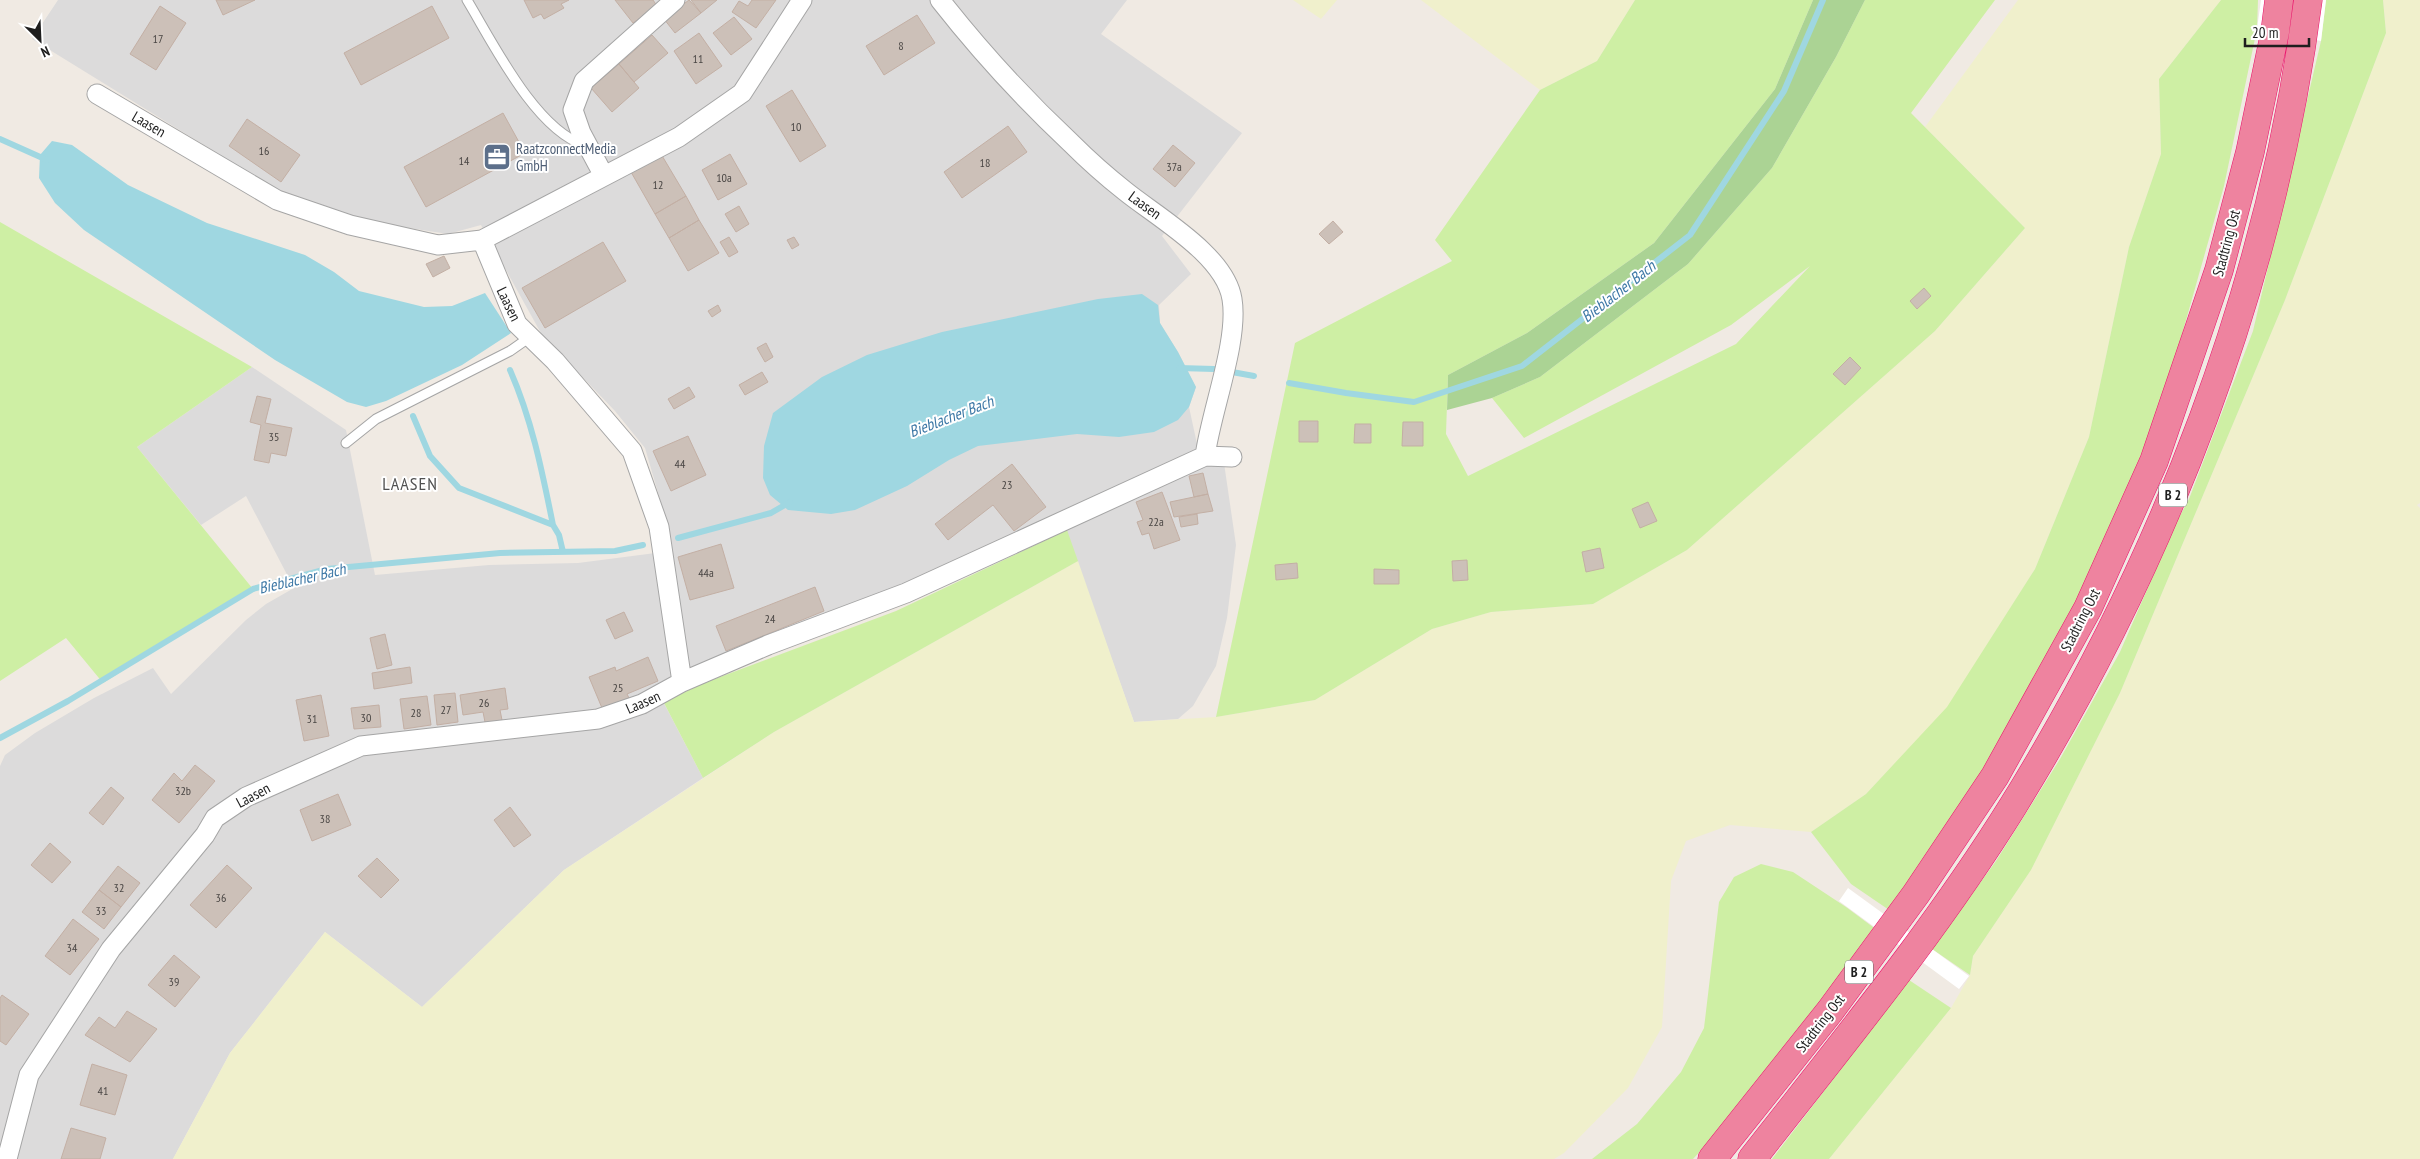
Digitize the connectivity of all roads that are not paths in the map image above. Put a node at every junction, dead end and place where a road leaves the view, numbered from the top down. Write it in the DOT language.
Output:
graph roads {
  1 [pos="467,0"];
  2 [pos="675,0"];
  3 [pos="802,0"];
  4 [pos="940,0"];
  5 [pos="2278,0"];
  6 [pos="2308,0"];
  7 [pos="97,94"];
  8 [pos="589,146"];
  9 [pos="604,176"];
  10 [pos="482,240"];
  11 [pos="530,337"];
  12 [pos="346,443"];
  13 [pos="1205,456"];
  14 [pos="1232,457"];
  15 [pos="682,682"];
  16 [pos="7,1159"];
  17 [pos="1712,1159"];
  18 [pos="1752,1159"];
  1 -- 8 [label="lane"];
  2 -- 8 [label="street"];
  3 -- 9 [label="street, Laasen"];
  4 -- 13 [label="street, Laasen"];
  5 -- 17 [label="highway, Stadtring Ost / B 2"];
  6 -- 18 [label="highway, Stadtring Ost / B 2"];
  7 -- 10 [label="street, Laasen"];
  8 -- 9 [label="street"];
  9 -- 10 [label="street, Laasen"];
  10 -- 11 [label="street, Laasen"];
  11 -- 12 [label="lane"];
  11 -- 15 [label="street, Laasen"];
  13 -- 14 [label="street, Laasen"];
  13 -- 15 [label="street, Laasen"];
  15 -- 16 [label="street, Laasen"];
}
